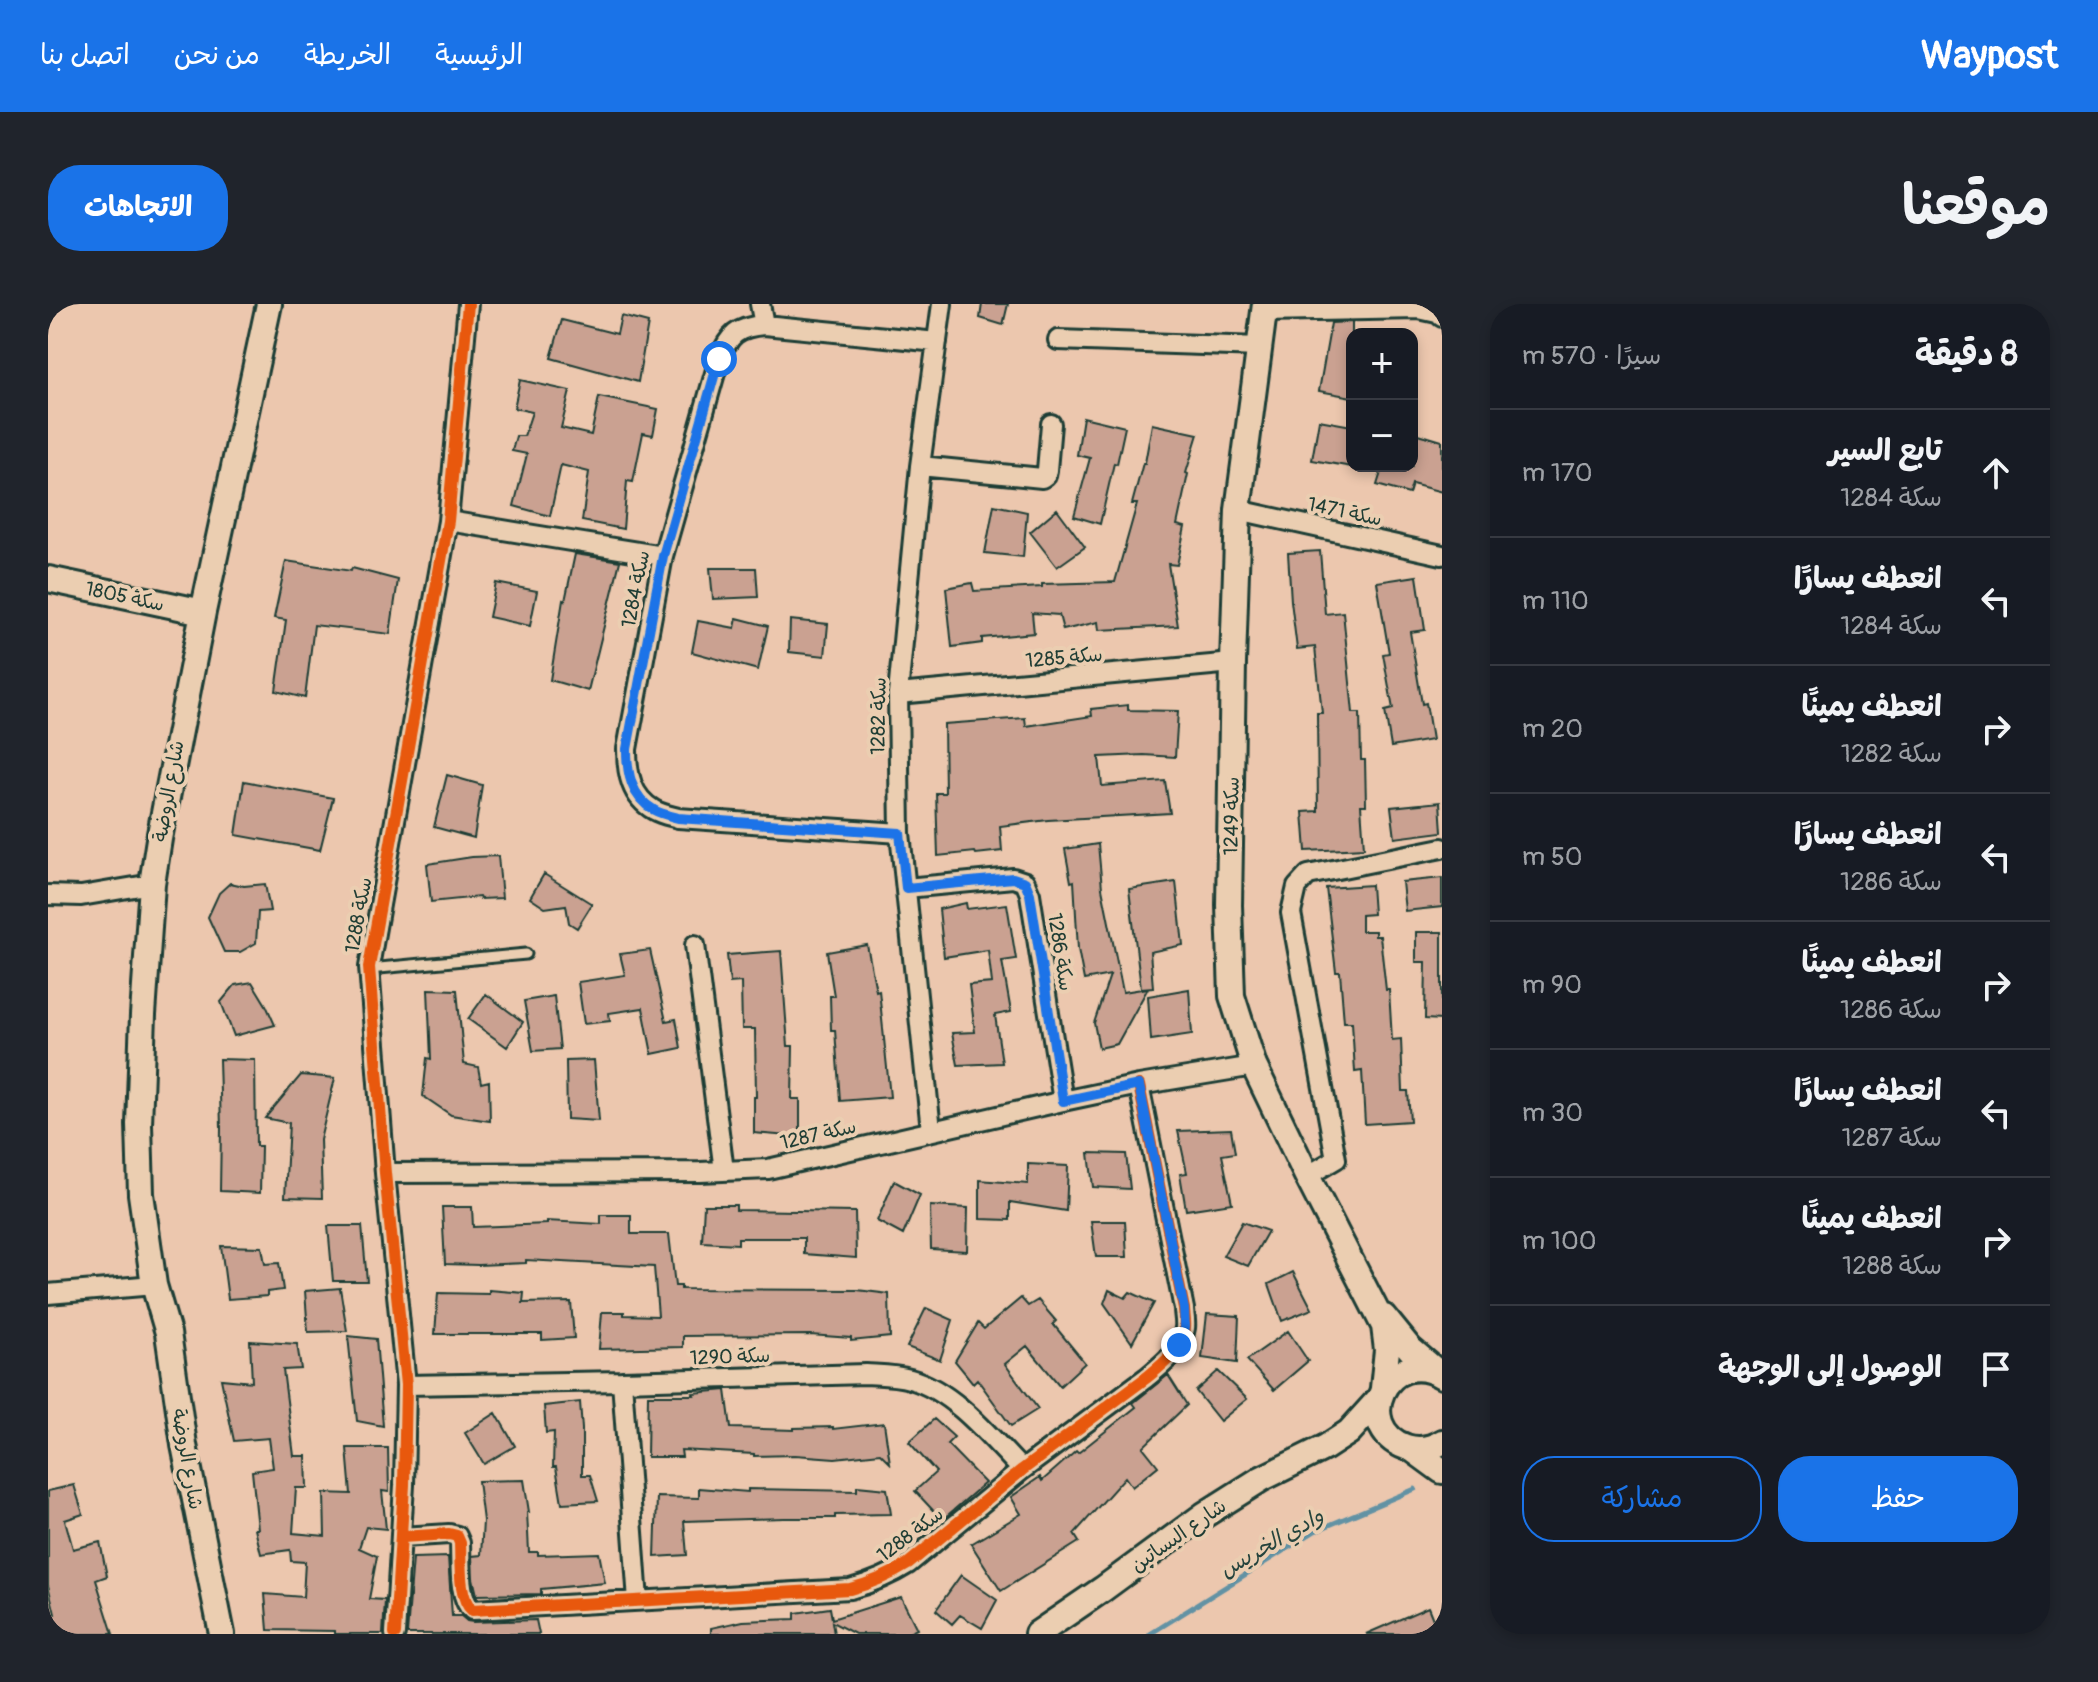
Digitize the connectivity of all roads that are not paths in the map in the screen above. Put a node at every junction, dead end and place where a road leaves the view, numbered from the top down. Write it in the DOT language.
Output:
graph roads {
  1 [pos="269,304"];
  2 [pos="468,304"];
  3 [pos="760,304"];
  4 [pos="942,304"];
  5 [pos="1265,308"];
  6 [pos="1442,317"];
  7 [pos="764,325"];
  8 [pos="1058,340"];
  9 [pos="937,342"];
  10 [pos="1260,347"];
  11 [pos="1051,424"];
  12 [pos="920,466"];
  13 [pos="1238,510"];
  14 [pos="448,521"];
  15 [pos="1442,555"];
  16 [pos="663,556"];
  17 [pos="48,579"];
  18 [pos="203,612"];
  19 [pos="1233,663"];
  20 [pos="898,694"];
  21 [pos="900,833"];
  22 [pos="1442,848"];
  23 [pos="152,884"];
  24 [pos="906,888"];
  25 [pos="48,895"];
  26 [pos="695,945"];
  27 [pos="526,954"];
  28 [pos="369,969"];
  29 [pos="1254,1066"];
  30 [pos="1139,1085"];
  31 [pos="1063,1101"];
  32 [pos="931,1130"];
  33 [pos="724,1171"];
  34 [pos="385,1173"];
  35 [pos="1307,1176"];
  36 [pos="154,1285"];
  37 [pos="48,1294"];
  38 [pos="1370,1299"];
  39 [pos="1441,1375"];
  40 [pos="622,1381"];
  41 [pos="406,1385"];
  42 [pos="1381,1394"];
  43 [pos="1442,1442"];
  44 [pos="1326,1447"];
  45 [pos="1406,1447"];
  46 [pos="1022,1470"];
  47 [pos="1442,1471"];
  48 [pos="402,1537"];
  49 [pos="638,1601"];
  50 [pos="207,1634"];
  51 [pos="222,1634"];
  52 [pos="395,1634"];
  53 [pos="1037,1634"];
  1 -- 18 [label="street, شارع الروضة"];
  2 -- 14 [label="street, سكة 1288"];
  3 -- 7 [label="street"];
  4 -- 9 [label="street, سكة 1282"];
  5 -- 6 [label="street"];
  5 -- 10 [label="street, سكة 1249"];
  7 -- 9 [label="street, سكة 1284"];
  7 -- 16 [label="street, سكة 1284"];
  8 -- 10 [label="street"];
  9 -- 12 [label="street, سكة 1282"];
  10 -- 13 [label="street, سكة 1249"];
  11 -- 12 [label="street"];
  12 -- 20 [label="street, سكة 1282"];
  13 -- 15 [label="street, سكة 1471"];
  13 -- 19 [label="street, سكة 1249"];
  14 -- 16 [label="street"];
  14 -- 28 [label="street, سكة 1288"];
  16 -- 21 [label="street, سكة 1284"];
  17 -- 18 [label="street, سكة 1805"];
  18 -- 23 [label="street, شارع الروضة"];
  19 -- 20 [label="street, سكة 1285"];
  19 -- 29 [label="street, سكة 1249"];
  20 -- 21 [label="street, سكة 1282"];
  21 -- 24 [label="street, سكة 1282"];
  22 -- 35 [label="street"];
  23 -- 25 [label="street"];
  23 -- 36 [label="street, شارع الروضة"];
  24 -- 31 [label="street, سكة 1286"];
  24 -- 32 [label="street, سكة 1282"];
  26 -- 33 [label="street"];
  27 -- 28 [label="lane"];
  28 -- 34 [label="street, سكة 1288"];
  29 -- 30 [label="street, سكة 1287"];
  29 -- 35 [label="street, سكة 1249"];
  30 -- 31 [label="street, سكة 1287"];
  30 -- 46 [label="street, سكة 1288"];
  31 -- 32 [label="street, سكة 1287"];
  32 -- 33 [label="street, سكة 1287"];
  33 -- 34 [label="street, سكة 1287"];
  34 -- 41 [label="street, سكة 1288"];
  35 -- 38 [label="street, سكة 1249"];
  36 -- 37 [label="street"];
  36 -- 50 [label="street, شارع الروضة"];
  36 -- 51 [label="street, شارع الروضة"];
  38 -- 39 [label="street, سكة 1249"];
  38 -- 42 [label="street, سكة 1249"];
  39 -- 42 [label="street, شارع البساتين"];
  40 -- 41 [label="street, سكة 1290"];
  40 -- 46 [label="street, سكة 1290"];
  40 -- 49 [label="street"];
  41 -- 48 [label="street, سكة 1288"];
  42 -- 44 [label="street, شارع البساتين"];
  42 -- 45 [label="street"];
  43 -- 45 [label="street"];
  44 -- 45 [label="street, شارع البساتين"];
  44 -- 53 [label="street, شارع البساتين"];
  45 -- 47 [label="street"];
  46 -- 49 [label="street, سكة 1288"];
  48 -- 49 [label="street, سكة 1288"];
  48 -- 52 [label="street, سكة 1288"];
}
